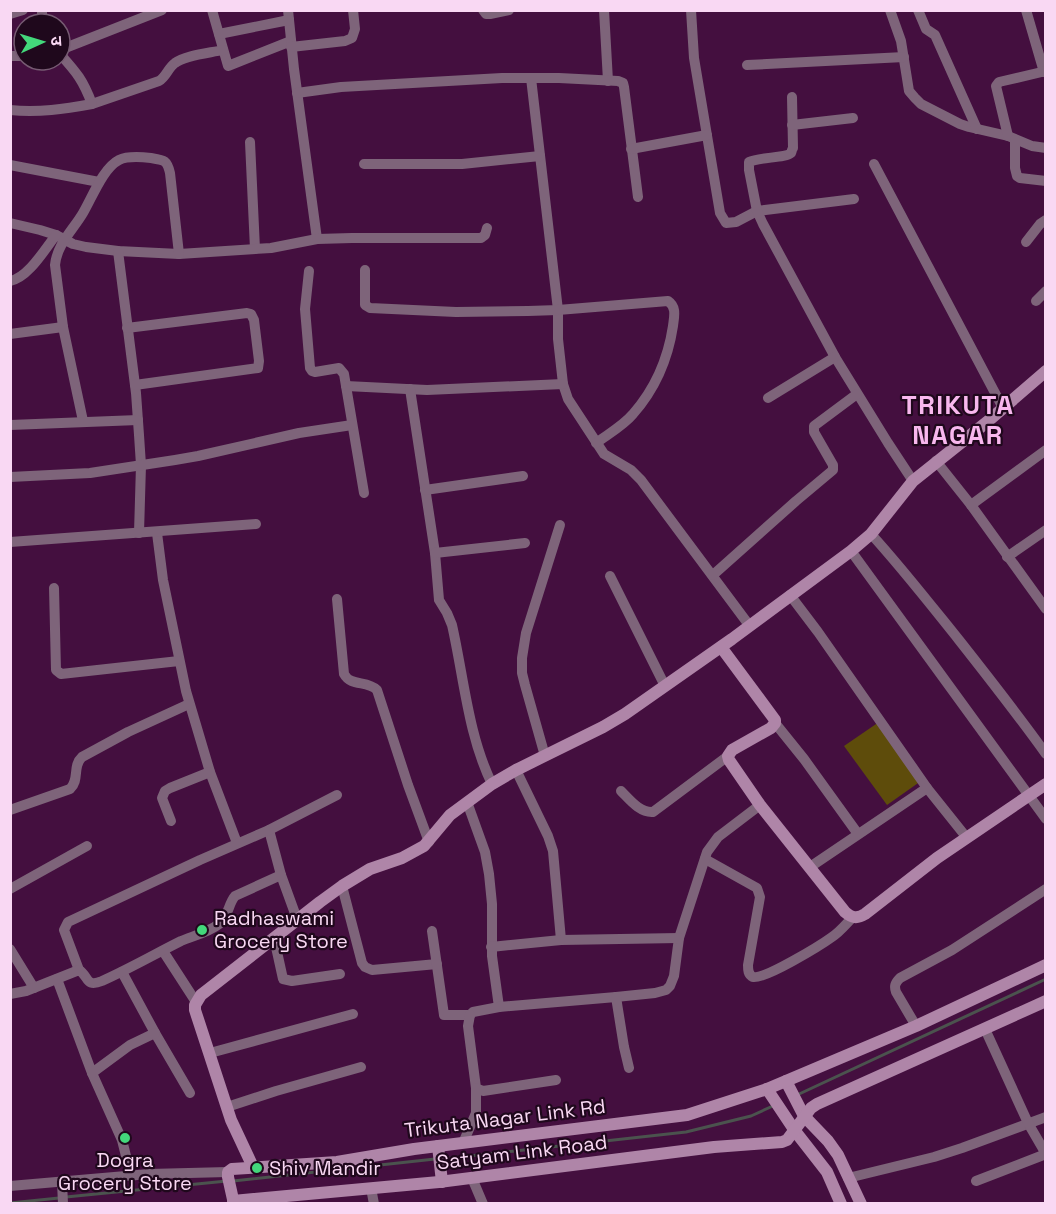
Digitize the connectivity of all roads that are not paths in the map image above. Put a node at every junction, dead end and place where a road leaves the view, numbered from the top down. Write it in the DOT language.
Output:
graph roads {
  1 [pos="23,10"];
  2 [pos="162,10"];
  3 [pos="212,10"];
  4 [pos="353,10"];
  5 [pos="483,10"];
  6 [pos="509,10"];
  7 [pos="604,10"];
  8 [pos="691,10"];
  9 [pos="890,10"];
  10 [pos="918,10"];
  11 [pos="1026,10"];
  12 [pos="10,14"];
  13 [pos="289,15"];
  14 [pos="219,34"];
  15 [pos="291,44"];
  16 [pos="72,47"];
  17 [pos="223,50"];
  18 [pos="904,57"];
  19 [pos="747,65"];
  20 [pos="72,66"];
  21 [pos="1045,71"];
  22 [pos="531,78"];
  23 [pos="608,81"];
  24 [pos="297,93"];
  25 [pos="792,97"];
  26 [pos="92,105"];
  27 [pos="10,110"];
  28 [pos="853,118"];
  29 [pos="792,125"];
  30 [pos="977,129"];
  31 [pos="706,135"];
  32 [pos="1011,138"];
  33 [pos="250,142"];
  34 [pos="1046,148"];
  35 [pos="631,149"];
  36 [pos="540,156"];
  37 [pos="364,164"];
  38 [pos="874,164"];
  39 [pos="10,165"];
  40 [pos="1046,181"];
  41 [pos="99,182"];
  42 [pos="638,197"];
  43 [pos="854,199"];
  44 [pos="758,210"];
  45 [pos="1046,220"];
  46 [pos="10,223"];
  47 [pos="487,228"];
  48 [pos="60,238"];
  49 [pos="316,239"];
  50 [pos="1026,242"];
  51 [pos="255,249"];
  52 [pos="118,251"];
  53 [pos="179,254"];
  54 [pos="365,270"];
  55 [pos="309,271"];
  56 [pos="10,281"];
  57 [pos="1046,291"];
  58 [pos="1036,301"];
  59 [pos="558,310"];
  60 [pos="63,327"];
  61 [pos="127,328"];
  62 [pos="10,334"];
  63 [pos="836,357"];
  64 [pos="1046,371"];
  65 [pos="563,384"];
  66 [pos="135,385"];
  67 [pos="346,386"];
  68 [pos="410,389"];
  69 [pos="857,394"];
  70 [pos="768,398"];
  71 [pos="1004,408"];
  72 [pos="138,420"];
  73 [pos="83,421"];
  74 [pos="352,425"];
  75 [pos="10,426"];
  76 [pos="596,443"];
  77 [pos="1046,450"];
  78 [pos="936,462"];
  79 [pos="141,465"];
  80 [pos="523,476"];
  81 [pos="10,477"];
  82 [pos="913,481"];
  83 [pos="425,490"];
  84 [pos="364,493"];
  85 [pos="971,505"];
  86 [pos="256,525"];
  87 [pos="560,525"];
  88 [pos="1046,530"];
  89 [pos="139,533"];
  90 [pos="157,533"];
  91 [pos="871,534"];
  92 [pos="10,542"];
  93 [pos="525,543"];
  94 [pos="851,551"];
  95 [pos="435,553"];
  96 [pos="1007,556"];
  97 [pos="713,575"];
  98 [pos="610,576"];
  99 [pos="54,588"];
  100 [pos="790,595"];
  101 [pos="337,599"];
  102 [pos="1046,609"];
  103 [pos="749,625"];
  104 [pos="721,647"];
  105 [pos="179,661"];
  106 [pos="665,686"];
  107 [pos="189,704"];
  108 [pos="775,723"];
  109 [pos="1046,754"];
  110 [pos="545,756"];
  111 [pos="729,756"];
  112 [pos="516,770"];
  113 [pos="210,772"];
  114 [pos="492,784"];
  115 [pos="1046,784"];
  116 [pos="927,788"];
  117 [pos="621,791"];
  118 [pos="337,795"];
  119 [pos="1029,796"];
  120 [pos="467,802"];
  121 [pos="760,805"];
  122 [pos="10,810"];
  123 [pos="1046,819"];
  124 [pos="171,821"];
  125 [pos="269,830"];
  126 [pos="858,834"];
  127 [pos="967,838"];
  128 [pos="429,842"];
  129 [pos="237,843"];
  130 [pos="87,846"];
  131 [pos="705,859"];
  132 [pos="810,867"];
  133 [pos="281,875"];
  134 [pos="342,886"];
  135 [pos="1046,888"];
  136 [pos="10,889"];
  137 [pos="853,917"];
  138 [pos="297,920"];
  139 [pos="432,931"];
  140 [pos="274,938"];
  141 [pos="679,938"];
  142 [pos="561,940"];
  143 [pos="491,947"];
  144 [pos="10,949"];
  145 [pos="163,951"];
  146 [pos="437,964"];
  147 [pos="1046,965"];
  148 [pos="79,970"];
  149 [pos="122,972"];
  150 [pos="340,974"];
  151 [pos="57,979"];
  152 [pos="34,988"];
  153 [pos="10,994"];
  154 [pos="616,997"];
  155 [pos="1046,1001"];
  156 [pos="196,1002"];
  157 [pos="499,1007"];
  158 [pos="353,1014"];
  159 [pos="470,1015"];
  160 [pos="916,1026"];
  161 [pos="985,1029"];
  162 [pos="155,1033"];
  163 [pos="210,1053"];
  164 [pos="360,1067"];
  165 [pos="629,1068"];
  166 [pos="92,1073"];
  167 [pos="556,1080"];
  168 [pos="786,1081"];
  169 [pos="476,1088"];
  170 [pos="767,1089"];
  171 [pos="190,1093"];
  172 [pos="227,1107"];
  173 [pos="804,1116"];
  174 [pos="1046,1117"];
  175 [pos="1029,1123"];
  176 [pos="795,1131"];
  177 [pos="463,1143"];
  178 [pos="438,1150"];
  179 [pos="253,1167"];
  180 [pos="228,1174"];
  181 [pos="130,1176"];
  182 [pos="441,1177"];
  183 [pos="472,1178"];
  184 [pos="848,1178"];
  185 [pos="976,1181"];
  186 [pos="10,1186"];
  187 [pos="371,1188"];
  188 [pos="63,1195"];
  189 [pos="233,1199"];
  190 [pos="374,1203"];
  191 [pos="483,1203"];
  192 [pos="841,1203"];
  193 [pos="861,1203"];
  1 -- 12 [label="street"];
  2 -- 16 [label="street"];
  3 -- 14 [label="street"];
  4 -- 15 [label="street"];
  5 -- 6 [label="street"];
  7 -- 23 [label="street"];
  8 -- 31 [label="street"];
  9 -- 18 [label="street"];
  10 -- 30 [label="street"];
  11 -- 21 [label="street"];
  13 -- 14 [label="street"];
  13 -- 15 [label="street"];
  14 -- 17 [label="street"];
  15 -- 17 [label="street"];
  15 -- 24 [label="street"];
  17 -- 26 [label="street"];
  18 -- 19 [label="street"];
  18 -- 30 [label="street"];
  20 -- 26 [label="street"];
  21 -- 32 [label="street"];
  22 -- 23 [label="street"];
  22 -- 24 [label="street"];
  22 -- 36 [label="street"];
  23 -- 35 [label="street"];
  24 -- 49 [label="street"];
  25 -- 29 [label="street"];
  26 -- 27 [label="street"];
  28 -- 29 [label="street"];
  29 -- 44 [label="street"];
  30 -- 32 [label="street"];
  31 -- 35 [label="street"];
  31 -- 44 [label="street"];
  32 -- 34 [label="street"];
  32 -- 40 [label="street"];
  33 -- 51 [label="street"];
  35 -- 42 [label="street"];
  36 -- 37 [label="street"];
  36 -- 59 [label="street"];
  38 -- 71 [label="street"];
  39 -- 41 [label="street"];
  41 -- 48 [label="street"];
  41 -- 53 [label="street"];
  43 -- 44 [label="street"];
  44 -- 63 [label="street"];
  45 -- 50 [label="street"];
  46 -- 48 [label="street"];
  47 -- 49 [label="street"];
  48 -- 52 [label="street"];
  48 -- 56 [label="street"];
  48 -- 60 [label="street"];
  49 -- 51 [label="street"];
  51 -- 53 [label="street"];
  52 -- 53 [label="street"];
  52 -- 61 [label="street"];
  54 -- 59 [label="street"];
  55 -- 67 [label="street"];
  57 -- 58 [label="street"];
  59 -- 65 [label="street"];
  59 -- 76 [label="street"];
  60 -- 62 [label="street"];
  60 -- 73 [label="street"];
  61 -- 66 [label="street"];
  61 -- 66 [label="street"];
  63 -- 69 [label="street"];
  63 -- 70 [label="street"];
  64 -- 71 [label="street"];
  65 -- 68 [label="street"];
  65 -- 76 [label="street"];
  66 -- 72 [label="street"];
  67 -- 68 [label="street"];
  67 -- 74 [label="street"];
  68 -- 83 [label="street"];
  69 -- 82 [label="street"];
  69 -- 97 [label="street"];
  71 -- 78 [label="street"];
  72 -- 73 [label="street"];
  72 -- 79 [label="street"];
  73 -- 75 [label="street"];
  74 -- 79 [label="street"];
  74 -- 84 [label="street"];
  76 -- 97 [label="street"];
  77 -- 85 [label="street"];
  78 -- 82 [label="street"];
  78 -- 85 [label="street"];
  79 -- 81 [label="street"];
  79 -- 89 [label="street"];
  80 -- 83 [label="street"];
  82 -- 91 [label="street"];
  83 -- 95 [label="street"];
  85 -- 96 [label="street"];
  86 -- 90 [label="street"];
  87 -- 110 [label="street"];
  88 -- 96 [label="street"];
  89 -- 90 [label="street"];
  89 -- 92 [label="street"];
  90 -- 105 [label="street"];
  91 -- 94 [label="street"];
  91 -- 109 [label="street"];
  93 -- 95 [label="street"];
  94 -- 100 [label="street"];
  94 -- 119 [label="street"];
  95 -- 114 [label="street"];
  96 -- 102 [label="street"];
  97 -- 103 [label="street"];
  98 -- 106 [label="street"];
  99 -- 105 [label="street"];
  100 -- 103 [label="street"];
  100 -- 116 [label="street"];
  101 -- 128 [label="street"];
  103 -- 104 [label="street"];
  104 -- 106 [label="street"];
  104 -- 108 [label="street"];
  105 -- 107 [label="street"];
  106 -- 110 [label="street"];
  107 -- 113 [label="street"];
  107 -- 122 [label="street"];
  108 -- 111 [label="street"];
  108 -- 126 [label="street"];
  110 -- 112 [label="street"];
  111 -- 117 [label="street"];
  111 -- 121 [label="street"];
  112 -- 114 [label="street"];
  112 -- 142 [label="street"];
  113 -- 124 [label="street"];
  113 -- 129 [label="street"];
  114 -- 120 [label="street"];
  115 -- 119 [label="street"];
  116 -- 126 [label="street"];
  116 -- 127 [label="street"];
  118 -- 125 [label="street"];
  119 -- 123 [label="street"];
  119 -- 127 [label="street"];
  120 -- 128 [label="street"];
  120 -- 143 [label="street"];
  121 -- 131 [label="street"];
  121 -- 132 [label="street"];
  125 -- 129 [label="street"];
  125 -- 133 [label="street"];
  126 -- 132 [label="street"];
  127 -- 137 [label="street"];
  128 -- 134 [label="street"];
  129 -- 148 [label="street"];
  130 -- 136 [label="street"];
  131 -- 137 [label="street"];
  131 -- 141 [label="street"];
  132 -- 137 [label="street"];
  133 -- 138 [label="street"];
  133 -- 145 [label="street"];
  134 -- 138 [label="street"];
  134 -- 146 [label="street"];
  135 -- 160 [label="street"];
  138 -- 140 [label="street"];
  139 -- 146 [label="street"];
  140 -- 150 [label="street"];
  140 -- 156 [label="street"];
  141 -- 142 [label="street"];
  141 -- 154 [label="street"];
  142 -- 143 [label="street"];
  143 -- 157 [label="street"];
  144 -- 152 [label="street"];
  145 -- 149 [label="street"];
  145 -- 156 [label="street"];
  146 -- 159 [label="street"];
  147 -- 160 [label="street, Trikuta Nagar Link Rd"];
  148 -- 149 [label="street"];
  148 -- 151 [label="street"];
  149 -- 162 [label="street"];
  151 -- 152 [label="street"];
  151 -- 166 [label="street"];
  152 -- 153 [label="street"];
  154 -- 157 [label="street"];
  154 -- 165 [label="street"];
  155 -- 161 [label="street"];
  156 -- 163 [label="street"];
  157 -- 159 [label="street"];
  158 -- 163 [label="street"];
  159 -- 169 [label="street"];
  160 -- 168 [label="street, Trikuta Nagar Link Rd"];
  161 -- 173 [label="street"];
  161 -- 175 [label="street"];
  162 -- 166 [label="street"];
  162 -- 171 [label="street"];
  163 -- 172 [label="street"];
  164 -- 172 [label="street"];
  166 -- 181 [label="street"];
  167 -- 169 [label="street"];
  168 -- 170 [label="street, Trikuta Nagar Link Rd"];
  168 -- 173 [label="street"];
  169 -- 177 [label="street"];
  170 -- 176 [label="street"];
  170 -- 177 [label="street, Trikuta Nagar Link Rd"];
  172 -- 179 [label="street"];
  173 -- 176 [label="street"];
  173 -- 184 [label="street"];
  174 -- 175 [label="street"];
  175 -- 184 [label="street"];
  175 -- 185 [label="street"];
  176 -- 183 [label="street, Satyam Link Road"];
  176 -- 192 [label="street"];
  177 -- 178 [label="street, Trikuta Nagar Link Rd"];
  178 -- 179 [label="street, Trikuta Nagar Link Rd"];
  178 -- 182 [label="street"];
  179 -- 180 [label="street, Trikuta Nagar Link Rd"];
  180 -- 181 [label="street"];
  180 -- 189 [label="street"];
  181 -- 188 [label="street"];
  182 -- 183 [label="street, Satyam Link Road"];
  182 -- 187 [label="street, Satyam Link Road"];
  183 -- 191 [label="street"];
  184 -- 193 [label="street"];
  186 -- 188 [label="street"];
  187 -- 189 [label="street, Satyam Link Road"];
  187 -- 190 [label="street"];
}
